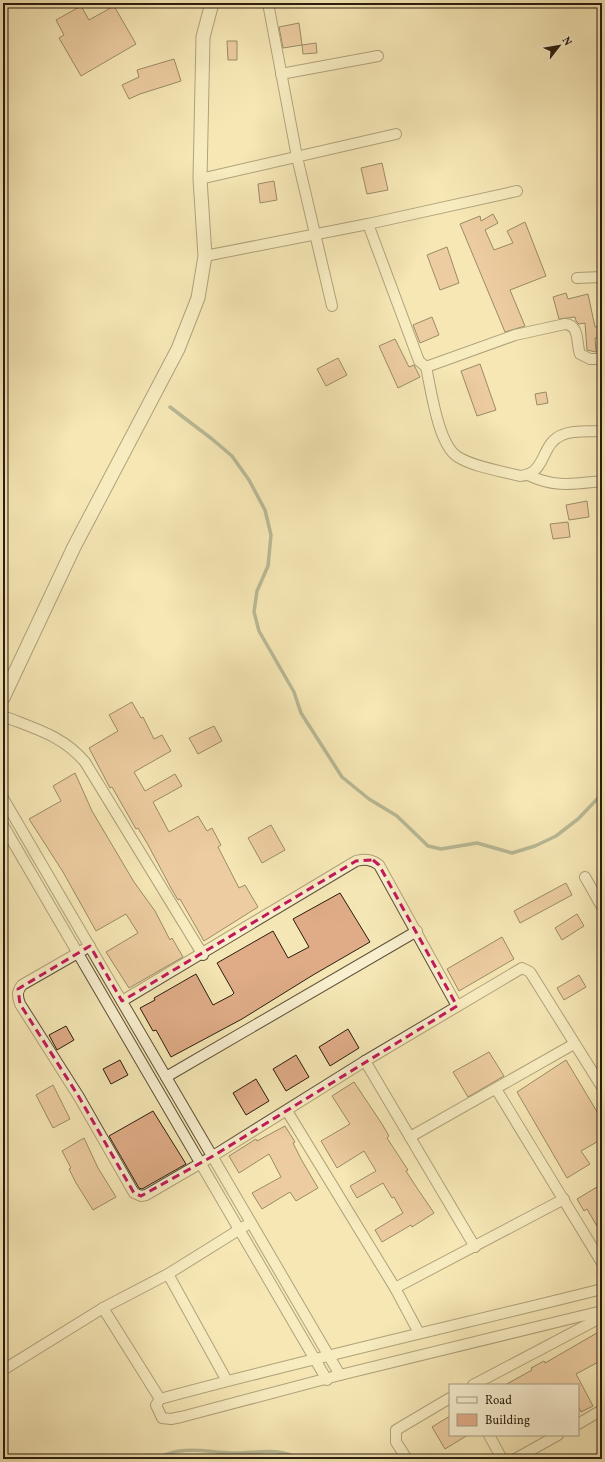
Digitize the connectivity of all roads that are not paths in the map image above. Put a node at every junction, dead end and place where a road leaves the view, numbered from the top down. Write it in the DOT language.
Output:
graph roads {
  1 [pos="212,3"];
  2 [pos="268,3"];
  3 [pos="378,56"];
  4 [pos="281,74"];
  5 [pos="396,134"];
  6 [pos="298,157"];
  7 [pos="200,178"];
  8 [pos="517,191"];
  9 [pos="368,224"];
  10 [pos="316,234"];
  11 [pos="205,256"];
  12 [pos="602,277"];
  13 [pos="576,278"];
  14 [pos="332,306"];
  15 [pos="602,359"];
  16 [pos="426,367"];
  17 [pos="602,431"];
  18 [pos="528,475"];
  19 [pos="602,482"];
  20 [pos="4,692"];
  21 [pos="3,716"];
  22 [pos="3,798"];
  23 [pos="3,825"];
  24 [pos="585,878"];
  25 [pos="602,907"];
  26 [pos="417,931"];
  27 [pos="90,946"];
  28 [pos="77,952"];
  29 [pos="203,955"];
  30 [pos="122,1001"];
  31 [pos="457,1006"];
  32 [pos="574,1044"];
  33 [pos="365,1061"];
  34 [pos="166,1077"];
  35 [pos="602,1087"];
  36 [pos="496,1089"];
  37 [pos="287,1111"];
  38 [pos="410,1137"];
  39 [pos="213,1156"];
  40 [pos="200,1163"];
  41 [pos="564,1199"];
  42 [pos="252,1222"];
  43 [pos="239,1229"];
  44 [pos="475,1247"];
  45 [pos="602,1263"];
  46 [pos="168,1274"];
  47 [pos="395,1288"];
  48 [pos="602,1289"];
  49 [pos="103,1308"];
  50 [pos="602,1311"];
  51 [pos="602,1317"];
  52 [pos="418,1333"];
  53 [pos="330,1356"];
  54 [pos="314,1359"];
  55 [pos="3,1370"];
  56 [pos="340,1375"];
  57 [pos="327,1380"];
  58 [pos="227,1381"];
  59 [pos="475,1384"];
  60 [pos="449,1399"];
  61 [pos="160,1400"];
  62 [pos="602,1410"];
  63 [pos="579,1423"];
  64 [pos="490,1436"];
  65 [pos="556,1436"];
  66 [pos="407,1459"];
  67 [pos="502,1459"];
  68 [pos="515,1459"];
  1 -- 7 [label="street"];
  2 -- 4 [label="street"];
  3 -- 4 [label="street"];
  4 -- 6 [label="street"];
  5 -- 6 [label="street"];
  6 -- 7 [label="street"];
  6 -- 10 [label="street"];
  7 -- 11 [label="street"];
  8 -- 9 [label="street"];
  9 -- 10 [label="street"];
  9 -- 16 [label="street"];
  10 -- 11 [label="street"];
  10 -- 14 [label="street"];
  11 -- 20 [label="street"];
  12 -- 13 [label="street"];
  15 -- 16 [label="street"];
  16 -- 18 [label="street"];
  17 -- 18 [label="street"];
  18 -- 19 [label="street"];
  21 -- 29 [label="street"];
  22 -- 27 [label="street"];
  23 -- 28 [label="street"];
  24 -- 25 [label="street"];
  26 -- 29 [label="street"];
  26 -- 31 [label="street"];
  26 -- 34 [label="street"];
  27 -- 28 [label="street"];
  27 -- 30 [label="street"];
  28 -- 40 [label="street"];
  28 -- 40 [label="street"];
  29 -- 30 [label="street"];
  30 -- 34 [label="street"];
  31 -- 32 [label="street"];
  31 -- 33 [label="street"];
  32 -- 35 [label="street"];
  32 -- 36 [label="street"];
  33 -- 37 [label="street"];
  33 -- 38 [label="street"];
  34 -- 39 [label="street"];
  36 -- 38 [label="street"];
  36 -- 41 [label="street"];
  37 -- 39 [label="street"];
  37 -- 47 [label="street"];
  38 -- 44 [label="street"];
  39 -- 40 [label="street"];
  39 -- 42 [label="street"];
  40 -- 43 [label="street"];
  41 -- 44 [label="street"];
  41 -- 45 [label="street"];
  42 -- 43 [label="street"];
  42 -- 53 [label="street"];
  43 -- 46 [label="street"];
  43 -- 54 [label="street"];
  44 -- 47 [label="street"];
  46 -- 49 [label="street"];
  46 -- 58 [label="street"];
  47 -- 52 [label="street"];
  48 -- 52 [label="street"];
  49 -- 55 [label="street"];
  49 -- 61 [label="street"];
  50 -- 56 [label="street"];
  51 -- 59 [label="street"];
  52 -- 53 [label="street"];
  53 -- 54 [label="street"];
  53 -- 56 [label="street"];
  54 -- 57 [label="street"];
  54 -- 58 [label="street"];
  56 -- 57 [label="street"];
  57 -- 61 [label="street"];
  58 -- 61 [label="street"];
  60 -- 66 [label="street"];
  62 -- 63 [label="street"];
  64 -- 67 [label="street"];
  65 -- 68 [label="street"];
}
